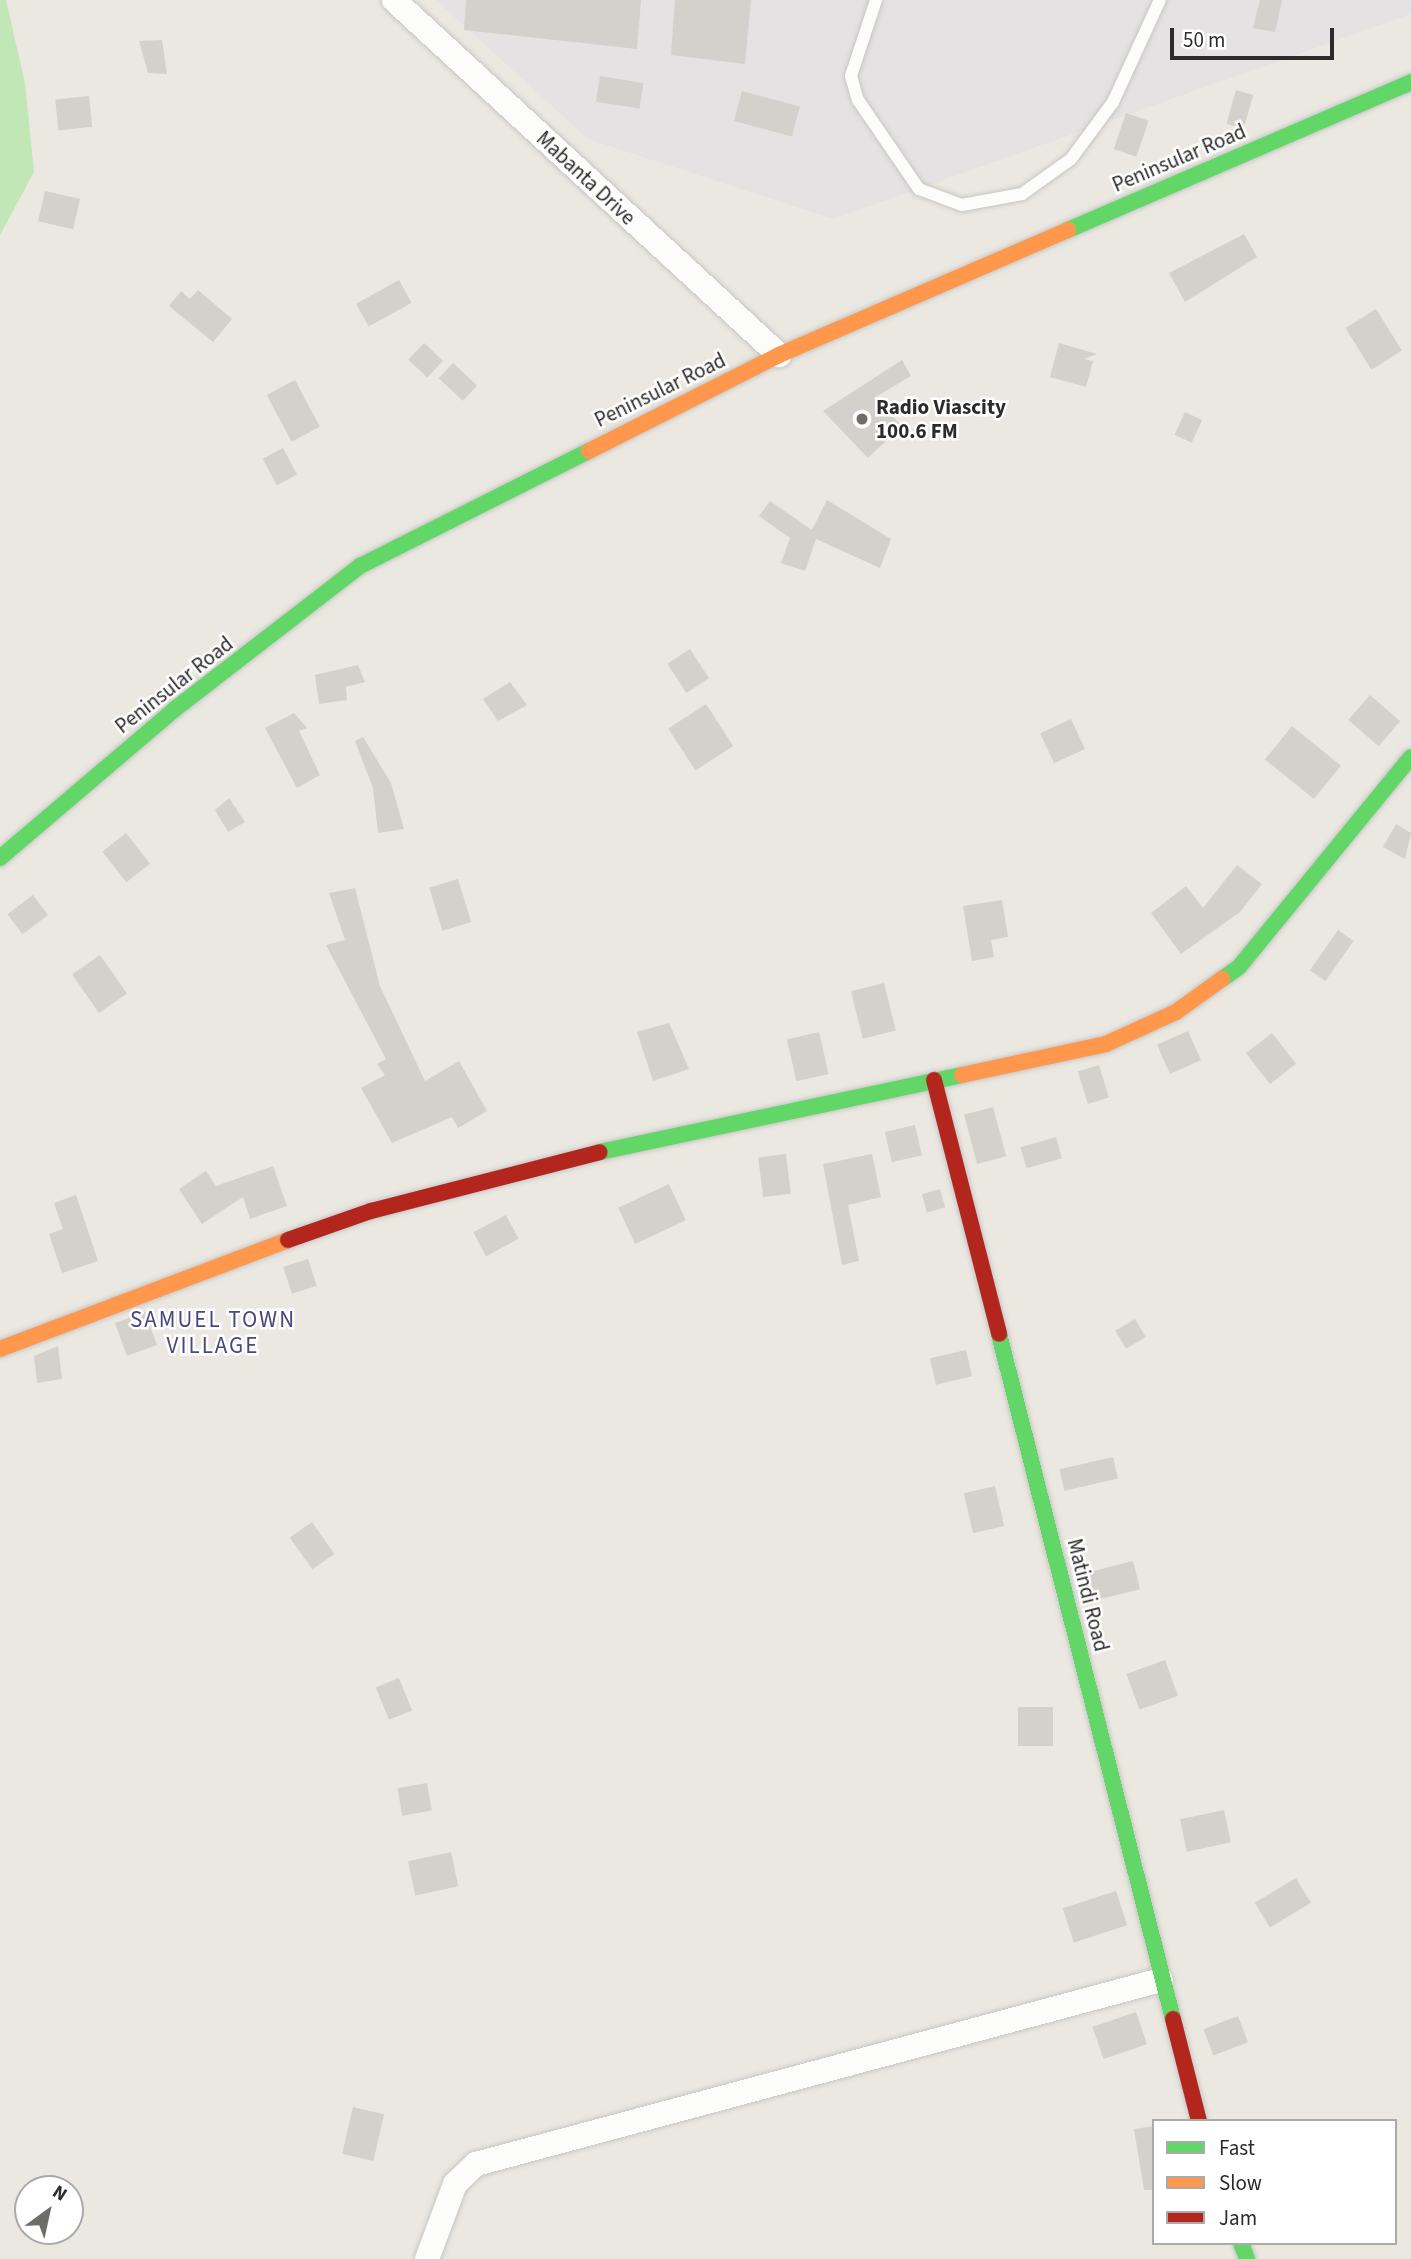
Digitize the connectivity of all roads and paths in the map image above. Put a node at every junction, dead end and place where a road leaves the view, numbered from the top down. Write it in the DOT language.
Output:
graph roads {
  1 [pos="394,0"];
  2 [pos="876,0"];
  3 [pos="1160,0"];
  4 [pos="1411,82"];
  5 [pos="779,355"];
  6 [pos="1411,757"];
  7 [pos="0,858"];
  8 [pos="934,1080"];
  9 [pos="0,1349"];
  10 [pos="1161,1980"];
  11 [pos="1198,2119"];
  12 [pos="427,2259"];
  1 -- 5 [label="street, Mabanta Drive"];
  2 -- 3 [label="lane"];
  4 -- 5 [label="street, Peninsular Road"];
  5 -- 7 [label="street, Peninsular Road"];
  6 -- 8 [label="street"];
  8 -- 9 [label="street"];
  8 -- 10 [label="street, Matindi Road"];
  10 -- 11 [label="street, Matindi Road"];
  10 -- 12 [label="street"];
}
